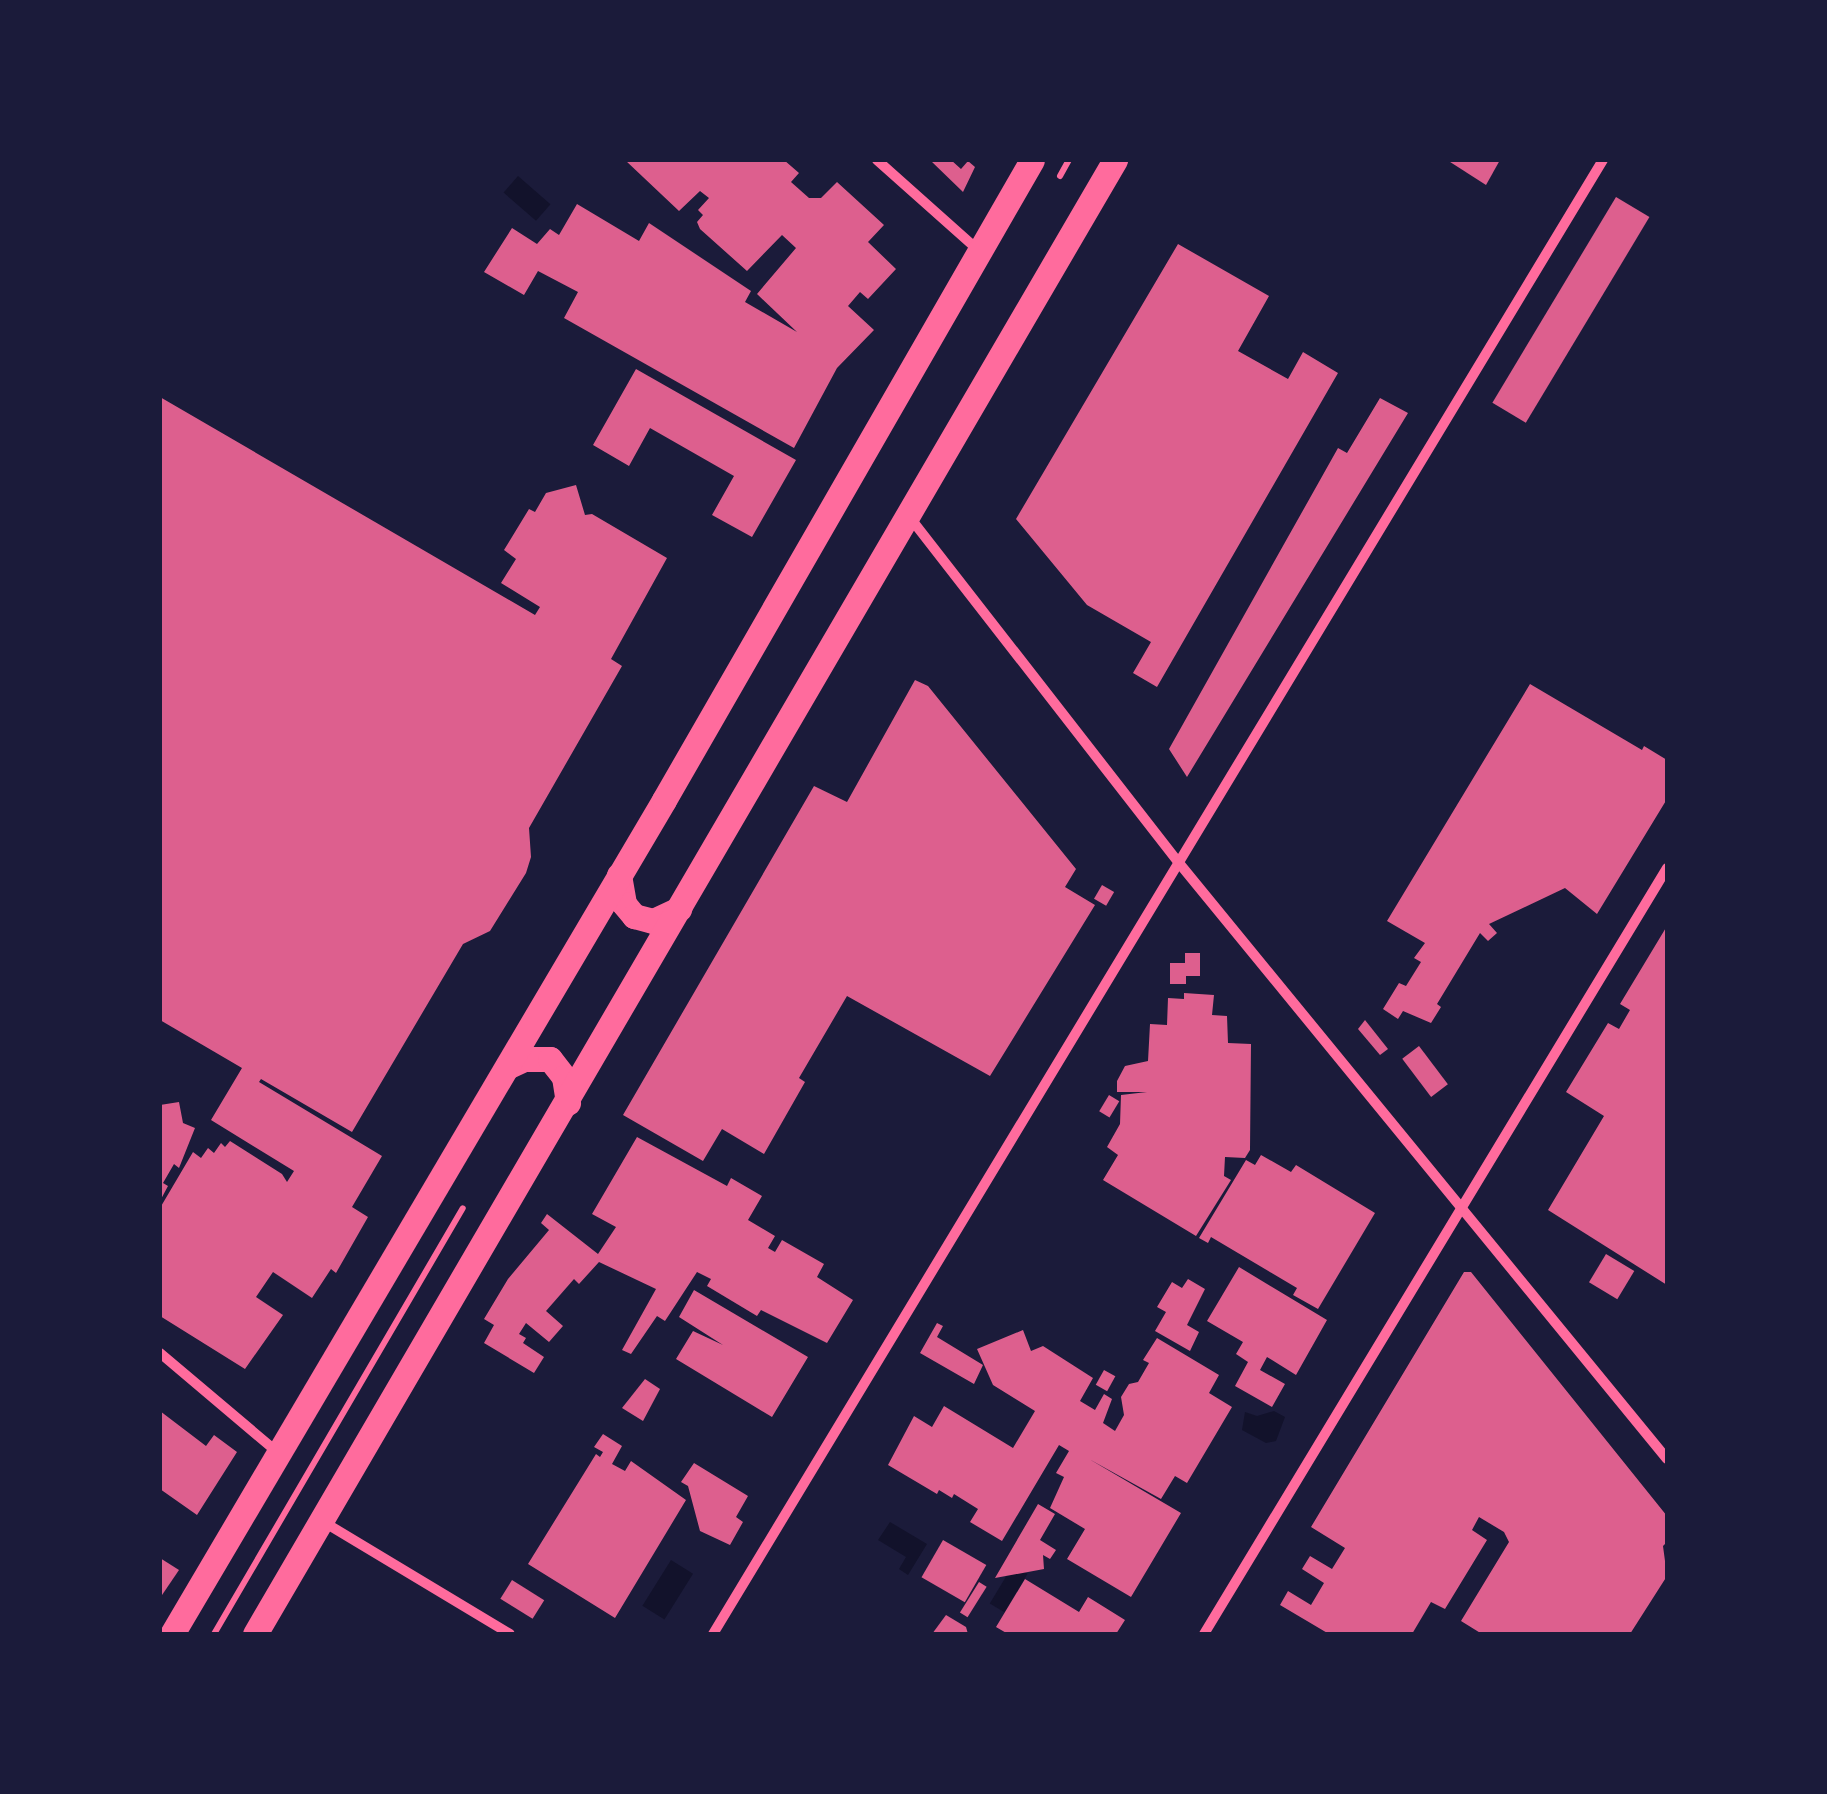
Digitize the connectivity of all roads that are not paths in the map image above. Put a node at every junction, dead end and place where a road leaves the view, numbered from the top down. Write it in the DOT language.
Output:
graph roads {
  1 [pos="876,160"];
  2 [pos="1032,160"];
  3 [pos="1114,160"];
  4 [pos="1603,160"];
  5 [pos="979,252"];
  6 [pos="908,514"];
  7 [pos="1179,863"];
  8 [pos="1667,868"];
  9 [pos="619,875"];
  10 [pos="679,908"];
  11 [pos="506,1067"];
  12 [pos="568,1102"];
  13 [pos="1460,1212"];
  14 [pos="160,1353"];
  15 [pos="278,1453"];
  16 [pos="1667,1458"];
  17 [pos="321,1520"];
  18 [pos="172,1634"];
  19 [pos="255,1634"];
  20 [pos="510,1634"];
  21 [pos="713,1634"];
  22 [pos="1204,1634"];
  1 -- 5 [label="street"];
  2 -- 5 [label="main road"];
  3 -- 6 [label="main road"];
  4 -- 7 [label="street"];
  5 -- 9 [label="main road"];
  6 -- 7 [label="street"];
  6 -- 10 [label="main road"];
  7 -- 13 [label="street"];
  7 -- 21 [label="street"];
  8 -- 13 [label="street"];
  9 -- 10 [label="main road"];
  9 -- 11 [label="main road"];
  10 -- 12 [label="main road"];
  11 -- 12 [label="main road"];
  11 -- 15 [label="main road"];
  12 -- 17 [label="main road"];
  13 -- 16 [label="street"];
  13 -- 22 [label="street"];
  14 -- 15 [label="street"];
  15 -- 18 [label="main road"];
  17 -- 19 [label="main road"];
  17 -- 20 [label="street"];
}
